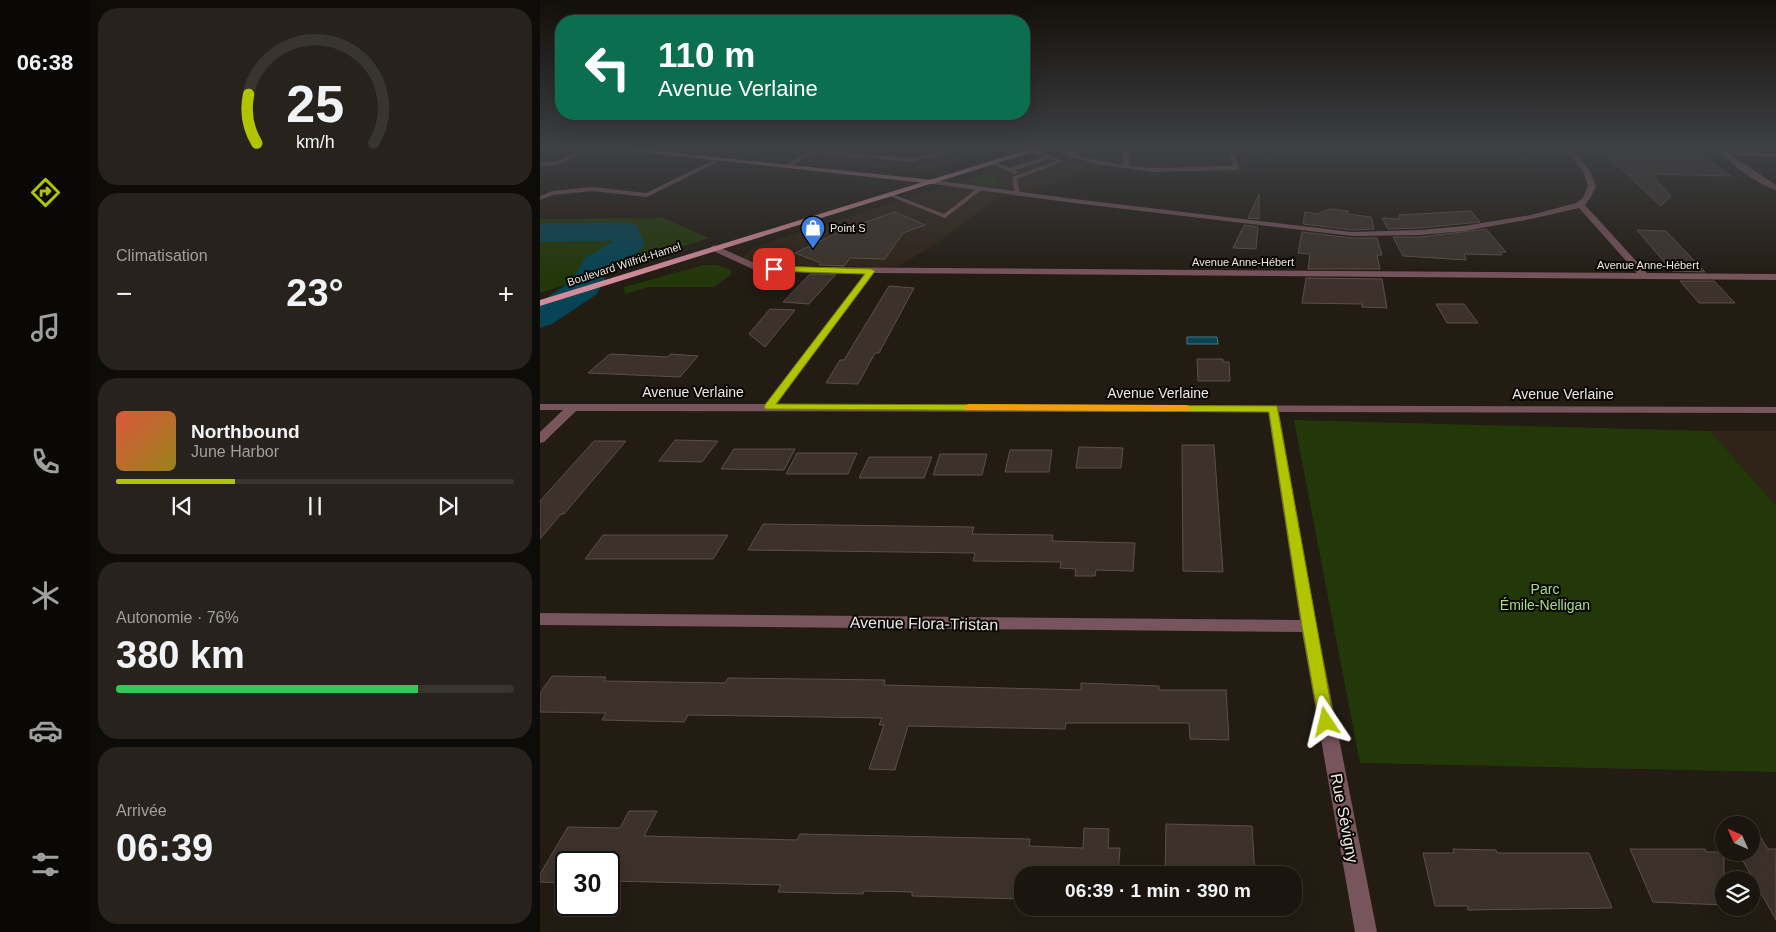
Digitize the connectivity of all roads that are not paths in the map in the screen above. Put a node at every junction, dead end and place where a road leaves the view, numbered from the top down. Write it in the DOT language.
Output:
graph roads {
  1 [pos="577,190"];
  2 [pos="608,190"];
  3 [pos="654,190"];
  4 [pos="877,190"];
  5 [pos="905,190"];
  6 [pos="978,190"];
  7 [pos="999,190"];
  8 [pos="1590,190"];
  9 [pos="540,192"];
  10 [pos="552,193"];
  11 [pos="1017,193"];
  12 [pos="890,195"];
  13 [pos="540,198"];
  14 [pos="1580,204"];
  15 [pos="714,248"];
  16 [pos="871,271"];
  17 [pos="1644,276"];
  18 [pos="1776,277"];
  19 [pos="540,303"];
  20 [pos="540,407"];
  21 [pos="574,407"];
  22 [pos="769,407"];
  23 [pos="1274,408"];
  24 [pos="1776,410"];
  25 [pos="540,439"];
  26 [pos="540,619"];
  27 [pos="1309,626"];
  28 [pos="1366,932"];
  1 -- 10 [label="lane"];
  2 -- 3 [label="lane"];
  4 -- 15 [label="main road, Boulevard Wilfrid-Hamel"];
  5 -- 12 [label="main road, Boulevard Wilfrid-Hamel"];
  6 -- 12 [label="lane"];
  7 -- 11 [label="street"];
  8 -- 14 [label="street"];
  9 -- 10 [label="lane"];
  10 -- 13 [label="lane"];
  11 -- 14 [label="street"];
  12 -- 15 [label="main road, Boulevard Wilfrid-Hamel"];
  14 -- 17 [label="street"];
  15 -- 16 [label="street, Avenue Anne-Hébert"];
  15 -- 19 [label="main road, Boulevard Wilfrid-Hamel"];
  16 -- 17 [label="street, Avenue Anne-Hébert"];
  16 -- 22 [label="street"];
  17 -- 18 [label="street, Avenue Anne-Hébert"];
  20 -- 21 [label="street, Avenue Verlaine"];
  21 -- 22 [label="street, Avenue Verlaine"];
  21 -- 25 [label="street"];
  22 -- 23 [label="street, Avenue Verlaine"];
  23 -- 24 [label="street, Avenue Verlaine"];
  23 -- 27 [label="street, Rue Sévigny"];
  26 -- 27 [label="street, Avenue Flora-Tristan"];
  27 -- 28 [label="street, Rue Sévigny"];
}
